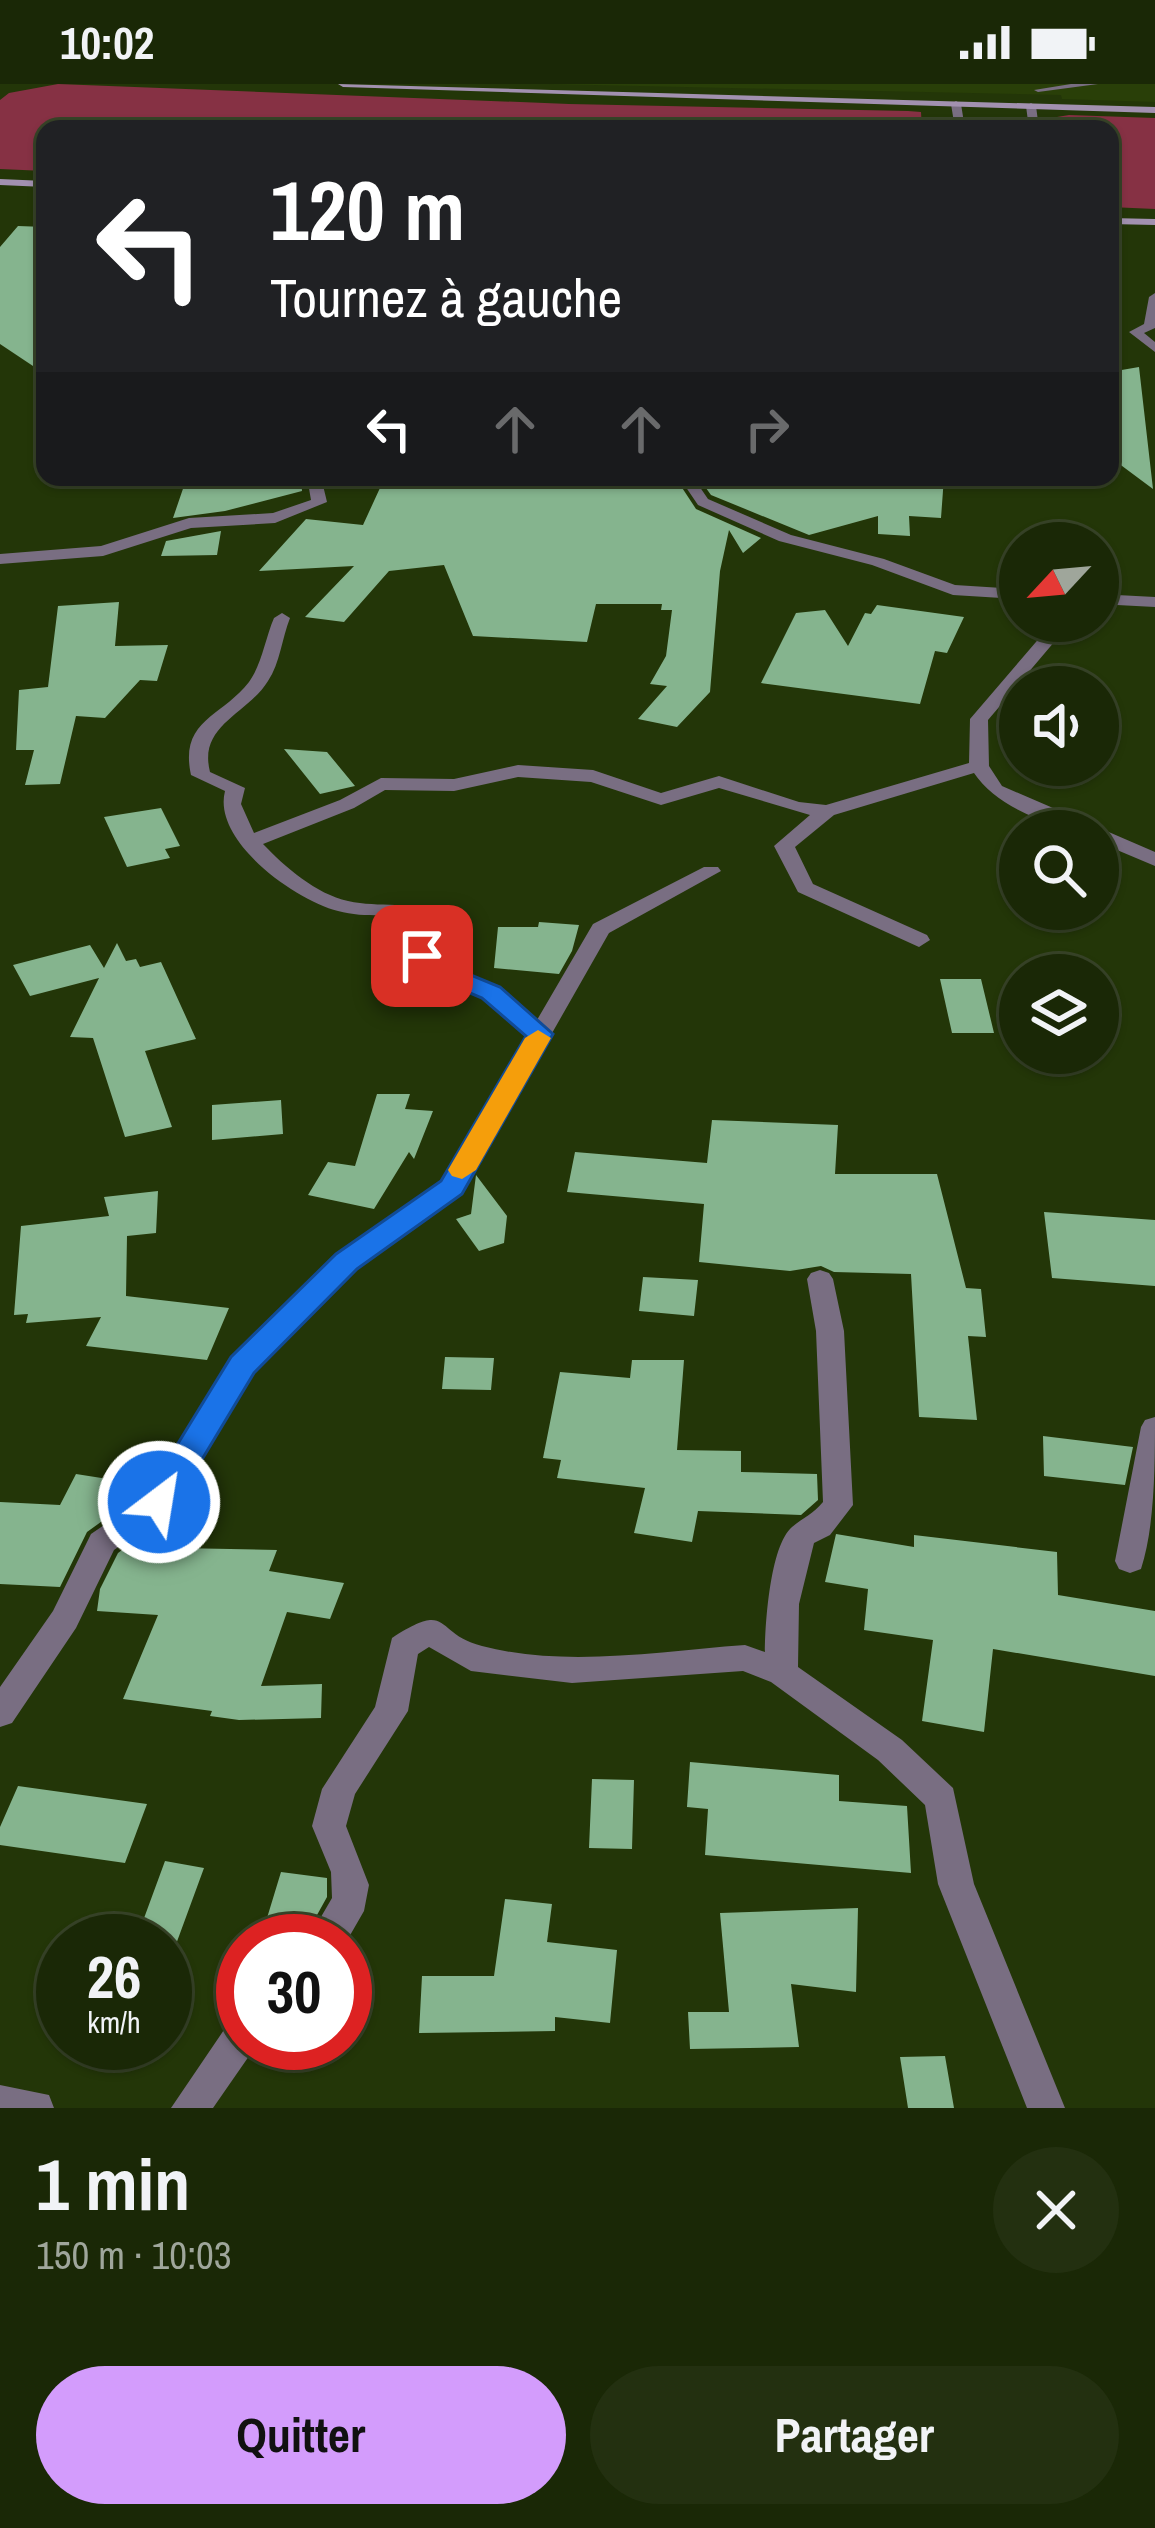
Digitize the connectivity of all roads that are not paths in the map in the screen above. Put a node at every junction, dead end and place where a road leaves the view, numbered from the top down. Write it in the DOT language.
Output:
graph roads {
  1 [pos="343,84"];
  2 [pos="1094,84"];
  3 [pos="385,85"];
  4 [pos="1038,90"];
  5 [pos="956,104"];
  6 [pos="1031,106"];
  7 [pos="1155,110"];
  8 [pos="959,120"];
  9 [pos="1033,120"];
  10 [pos="0,182"];
  11 [pos="36,184"];
  12 [pos="1119,220"];
  13 [pos="1155,222"];
  14 [pos="1155,297"];
  15 [pos="1155,348"];
  16 [pos="316,486"];
  17 [pos="692,486"];
  18 [pos="0,559"];
  19 [pos="999,593"];
  20 [pos="1119,600"];
  21 [pos="1155,602"];
  22 [pos="282,618"];
  23 [pos="1045,642"];
  24 [pos="979,766"];
  25 [pos="1041,810"];
  26 [pos="827,811"];
  27 [pos="249,842"];
  28 [pos="1119,844"];
  29 [pos="1155,860"];
  30 [pos="711,871"];
  31 [pos="919,940"];
  32 [pos="540,1034"];
  33 [pos="820,1279"];
  34 [pos="1155,1427"];
  35 [pos="1130,1561"];
  36 [pos="782,1673"];
  37 [pos="0,1713"];
  38 [pos="346,1914"];
  39 [pos="217,2070"];
  40 [pos="0,2104"];
  41 [pos="35,2108"];
  42 [pos="190,2108"];
  43 [pos="1046,2108"];
  1 -- 3 [label="street"];
  2 -- 4 [label="lane"];
  3 -- 5 [label="street"];
  5 -- 6 [label="street"];
  5 -- 8 [label="street"];
  6 -- 7 [label="street"];
  6 -- 9 [label="street"];
  10 -- 11 [label="street"];
  12 -- 13 [label="street"];
  14 -- 15 [label="street"];
  16 -- 18 [label="street"];
  17 -- 19 [label="street"];
  20 -- 21 [label="street"];
  22 -- 27 [label="street"];
  23 -- 24 [label="street"];
  24 -- 25 [label="street"];
  24 -- 26 [label="street"];
  26 -- 27 [label="street"];
  26 -- 31 [label="street"];
  27 -- 32 [label="street"];
  28 -- 29 [label="street"];
  30 -- 32 [label="street"];
  32 -- 37 [label="street"];
  33 -- 36 [label="street"];
  34 -- 35 [label="street"];
  36 -- 38 [label="street"];
  36 -- 43 [label="street"];
  39 -- 42 [label="street"];
  40 -- 41 [label="street"];
}
